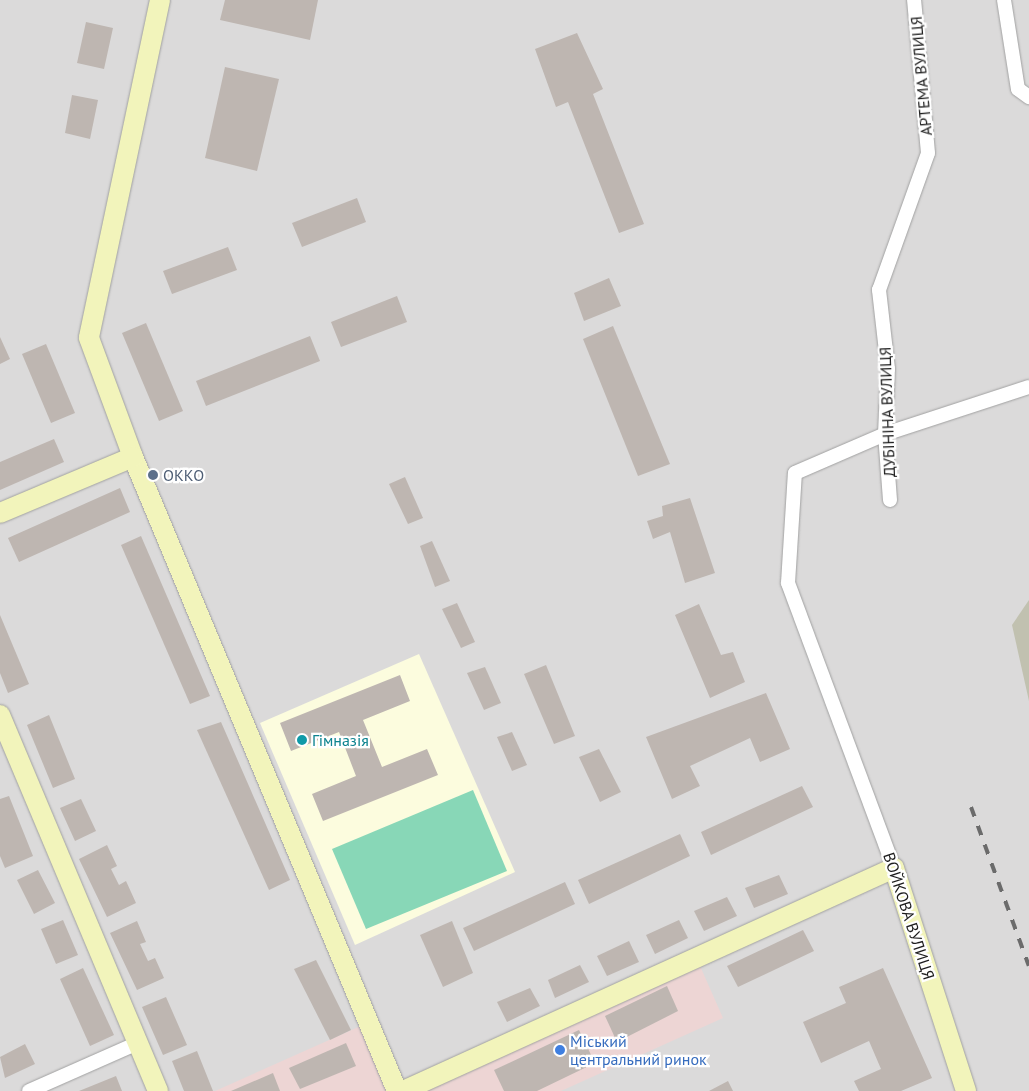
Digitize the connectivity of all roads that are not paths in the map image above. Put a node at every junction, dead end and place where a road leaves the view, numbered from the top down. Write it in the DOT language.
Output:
graph roads {
  1 [pos="160,0"];
  2 [pos="914,0"];
  3 [pos="1004,0"];
  4 [pos="1029,97"];
  5 [pos="928,153"];
  6 [pos="1029,387"];
  7 [pos="885,434"];
  8 [pos="133,457"];
  9 [pos="890,500"];
  10 [pos="0,513"];
  11 [pos="0,715"];
  12 [pos="894,868"];
  13 [pos="138,1043"];
  14 [pos="29,1091"];
  15 [pos="158,1091"];
  16 [pos="397,1091"];
  17 [pos="403,1091"];
  18 [pos="966,1091"];
  1 -- 8 [label="street"];
  2 -- 5 [label="street, АРТЕМА ВУЛИЦЯ"];
  3 -- 4 [label="street"];
  5 -- 7 [label="street, ДУБІНІНА ВУЛИЦЯ"];
  6 -- 7 [label="street"];
  7 -- 9 [label="street, ДУБІНІНА ВУЛИЦЯ"];
  7 -- 12 [label="street, ВОЙКОВА ВУЛИЦЯ"];
  8 -- 10 [label="street"];
  8 -- 16 [label="street"];
  11 -- 13 [label="street"];
  12 -- 17 [label="street"];
  12 -- 18 [label="street, ВОЙКОВА ВУЛИЦЯ"];
  13 -- 14 [label="street"];
  13 -- 15 [label="street"];
}
